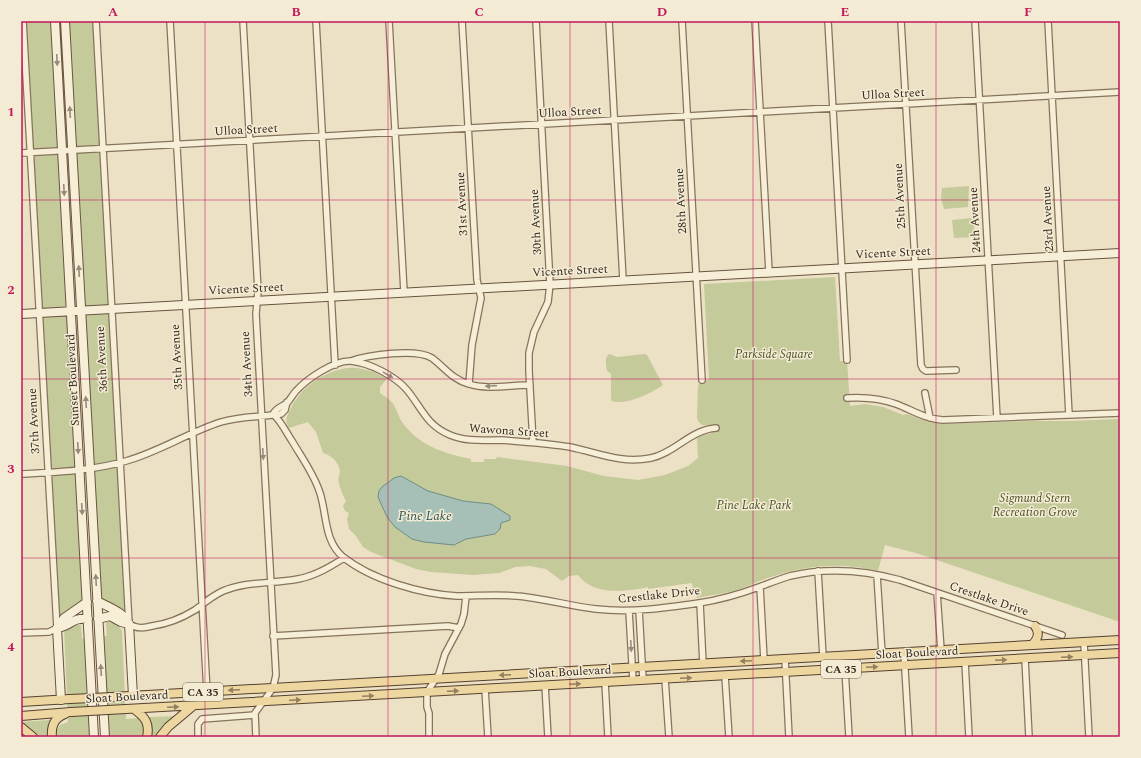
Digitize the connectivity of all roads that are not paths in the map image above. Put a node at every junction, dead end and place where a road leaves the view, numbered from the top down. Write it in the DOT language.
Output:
graph roads {
  1 [pos="23,21"];
  2 [pos="54,21"];
  3 [pos="65,21"];
  4 [pos="96,21"];
  5 [pos="170,21"];
  6 [pos="243,21"];
  7 [pos="316,21"];
  8 [pos="389,21"];
  9 [pos="462,21"];
  10 [pos="536,21"];
  11 [pos="609,21"];
  12 [pos="682,21"];
  13 [pos="755,21"];
  14 [pos="828,21"];
  15 [pos="901,21"];
  16 [pos="975,21"];
  17 [pos="1048,21"];
  18 [pos="1120,92"];
  19 [pos="1052,96"];
  20 [pos="979,100"];
  21 [pos="906,104"];
  22 [pos="833,108"];
  23 [pos="760,112"];
  24 [pos="688,116"];
  25 [pos="614,120"];
  26 [pos="541,124"];
  27 [pos="468,128"];
  28 [pos="396,133"];
  29 [pos="322,137"];
  30 [pos="249,141"];
  31 [pos="176,145"];
  32 [pos="104,149"];
  33 [pos="62,151"];
  34 [pos="72,151"];
  35 [pos="21,153"];
  36 [pos="31,153"];
  37 [pos="1120,253"];
  38 [pos="1061,256"];
  39 [pos="988,260"];
  40 [pos="915,264"];
  41 [pos="842,268"];
  42 [pos="769,272"];
  43 [pos="696,276"];
  44 [pos="623,280"];
  45 [pos="550,284"];
  46 [pos="479,288"];
  47 [pos="404,292"];
  48 [pos="331,296"];
  49 [pos="257,300"];
  50 [pos="186,304"];
  51 [pos="112,309"];
  52 [pos="81,310"];
  53 [pos="71,311"];
  54 [pos="40,313"];
  55 [pos="21,314"];
  56 [pos="847,360"];
  57 [pos="351,361"];
  58 [pos="335,365"];
  59 [pos="956,370"];
  60 [pos="702,380"];
  61 [pos="468,384"];
  62 [pos="530,384"];
  63 [pos="925,393"];
  64 [pos="847,398"];
  65 [pos="1120,412"];
  66 [pos="273,414"];
  67 [pos="261,415"];
  68 [pos="1069,415"];
  69 [pos="930,418"];
  70 [pos="997,418"];
  71 [pos="716,428"];
  72 [pos="193,433"];
  73 [pos="533,442"];
  74 [pos="120,463"];
  75 [pos="90,469"];
  76 [pos="80,470"];
  77 [pos="48,472"];
  78 [pos="21,474"];
  79 [pos="344,558"];
  80 [pos="818,571"];
  81 [pos="877,575"];
  82 [pos="270,582"];
  83 [pos="760,587"];
  84 [pos="937,593"];
  85 [pos="466,596"];
  86 [pos="97,601"];
  87 [pos="87,602"];
  88 [pos="700,603"];
  89 [pos="202,604"];
  90 [pos="639,610"];
  91 [pos="629,611"];
  92 [pos="88,619"];
  93 [pos="98,619"];
  94 [pos="129,624"];
  95 [pos="1035,626"];
  96 [pos="57,628"];
  97 [pos="459,628"];
  98 [pos="21,633"];
  99 [pos="1062,635"];
  100 [pos="273,636"];
  101 [pos="1120,640"];
  102 [pos="1084,642"];
  103 [pos="1032,645"];
  104 [pos="941,650"];
  105 [pos="904,652"];
  106 [pos="1120,653"];
  107 [pos="882,654"];
  108 [pos="1085,656"];
  109 [pos="823,657"];
  110 [pos="785,659"];
  111 [pos="1025,659"];
  112 [pos="764,660"];
  113 [pos="965,662"];
  114 [pos="703,664"];
  115 [pos="905,666"];
  116 [pos="642,667"];
  117 [pos="632,668"];
  118 [pos="845,669"];
  119 [pos="786,672"];
  120 [pos="725,676"];
  121 [pos="436,678"];
  122 [pos="665,679"];
  123 [pos="643,680"];
  124 [pos="633,681"];
  125 [pos="605,682"];
  126 [pos="545,686"];
  127 [pos="272,688"];
  128 [pos="485,689"];
  129 [pos="207,692"];
  130 [pos="427,692"];
  131 [pos="129,696"];
  132 [pos="65,699"];
  133 [pos="21,702"];
  134 [pos="263,702"];
  135 [pos="193,706"];
  136 [pos="130,709"];
  137 [pos="71,712"];
  138 [pos="255,715"];
  139 [pos="21,716"];
  140 [pos="21,727"];
  141 [pos="33,737"];
  142 [pos="52,737"];
  143 [pos="94,737"];
  144 [pos="105,737"];
  145 [pos="147,737"];
  146 [pos="160,737"];
  147 [pos="198,737"];
  148 [pos="256,737"];
  149 [pos="429,737"];
  150 [pos="488,737"];
  151 [pos="548,737"];
  152 [pos="608,737"];
  153 [pos="668,737"];
  154 [pos="729,737"];
  155 [pos="789,737"];
  156 [pos="849,737"];
  157 [pos="909,737"];
  158 [pos="969,737"];
  159 [pos="1029,737"];
  160 [pos="1089,737"];
  1 -- 36 [label="street, 37th Avenue"];
  2 -- 33 [label="main road, Sunset Boulevard, one-way"];
  34 -- 3 [label="main road, Sunset Boulevard, one-way"];
  4 -- 32 [label="street, 36th Avenue"];
  5 -- 31 [label="street, 35th Avenue"];
  6 -- 30 [label="street, 34th Avenue"];
  7 -- 29 [label="street"];
  8 -- 28 [label="street"];
  9 -- 27 [label="street, 31st Avenue"];
  10 -- 26 [label="street, 30th Avenue"];
  11 -- 25 [label="street"];
  12 -- 24 [label="street, 28th Avenue"];
  13 -- 23 [label="street"];
  14 -- 22 [label="street"];
  15 -- 21 [label="street, 25th Avenue"];
  16 -- 20 [label="street, 24th Avenue"];
  17 -- 19 [label="street, 23rd Avenue"];
  18 -- 19 [label="street, Ulloa Street"];
  19 -- 20 [label="street, Ulloa Street"];
  19 -- 38 [label="street, 23rd Avenue"];
  20 -- 21 [label="street, Ulloa Street"];
  20 -- 39 [label="street, 24th Avenue"];
  21 -- 22 [label="street, Ulloa Street"];
  21 -- 40 [label="street, 25th Avenue"];
  22 -- 23 [label="street, Ulloa Street"];
  22 -- 41 [label="street"];
  23 -- 24 [label="street, Ulloa Street"];
  23 -- 42 [label="street"];
  24 -- 25 [label="street, Ulloa Street"];
  24 -- 43 [label="street, 28th Avenue"];
  25 -- 26 [label="street, Ulloa Street"];
  25 -- 44 [label="street"];
  26 -- 27 [label="street, Ulloa Street"];
  26 -- 45 [label="street, 30th Avenue"];
  27 -- 28 [label="street, Ulloa Street"];
  27 -- 46 [label="street, 31st Avenue"];
  28 -- 29 [label="street, Ulloa Street"];
  28 -- 47 [label="street"];
  29 -- 30 [label="street, Ulloa Street"];
  29 -- 48 [label="street"];
  30 -- 31 [label="street, Ulloa Street"];
  30 -- 49 [label="street, 34th Avenue"];
  31 -- 32 [label="street, Ulloa Street"];
  31 -- 50 [label="street, 35th Avenue"];
  32 -- 34 [label="street, Ulloa Street"];
  32 -- 51 [label="street, 36th Avenue"];
  33 -- 34 [label="street, Ulloa Street"];
  33 -- 36 [label="street, Ulloa Street"];
  33 -- 53 [label="main road, Sunset Boulevard, one-way"];
  52 -- 34 [label="main road, Sunset Boulevard, one-way"];
  35 -- 36 [label="street, Ulloa Street"];
  36 -- 54 [label="street, 37th Avenue"];
  37 -- 38 [label="main road, Vicente Street"];
  38 -- 39 [label="main road, Vicente Street"];
  38 -- 68 [label="street, 23rd Avenue"];
  39 -- 40 [label="main road, Vicente Street"];
  39 -- 70 [label="street, 24th Avenue"];
  40 -- 41 [label="main road, Vicente Street"];
  40 -- 59 [label="street, 25th Avenue"];
  41 -- 42 [label="main road, Vicente Street"];
  41 -- 56 [label="street"];
  42 -- 43 [label="main road, Vicente Street"];
  43 -- 44 [label="main road, Vicente Street"];
  43 -- 60 [label="street, 28th Avenue"];
  44 -- 45 [label="main road, Vicente Street"];
  45 -- 46 [label="main road, Vicente Street"];
  45 -- 62 [label="street, 30th Avenue"];
  46 -- 47 [label="main road, Vicente Street"];
  46 -- 61 [label="street, 31st Avenue"];
  47 -- 48 [label="main road, Vicente Street"];
  48 -- 49 [label="main road, Vicente Street"];
  48 -- 58 [label="street"];
  49 -- 50 [label="main road, Vicente Street"];
  49 -- 67 [label="street, 34th Avenue"];
  50 -- 51 [label="main road, Vicente Street"];
  50 -- 72 [label="street, 35th Avenue"];
  51 -- 52 [label="main road, Vicente Street"];
  51 -- 74 [label="street, 36th Avenue"];
  52 -- 53 [label="main road, Vicente Street"];
  75 -- 52 [label="main road, Sunset Boulevard, one-way"];
  53 -- 54 [label="main road, Vicente Street"];
  53 -- 76 [label="main road, Sunset Boulevard, one-way"];
  54 -- 55 [label="main road, Vicente Street"];
  54 -- 77 [label="street, 37th Avenue"];
  57 -- 58 [label="street"];
  57 -- 61 [label="street"];
  57 -- 73 [label="street, Wawona Street, one-way"];
  58 -- 66 [label="street"];
  62 -- 61 [label="street, one-way"];
  62 -- 73 [label="street, 30th Avenue"];
  63 -- 69 [label="street"];
  64 -- 69 [label="street"];
  65 -- 68 [label="street"];
  66 -- 67 [label="street"];
  66 -- 79 [label="street, Crestlake Drive"];
  67 -- 72 [label="street"];
  67 -- 82 [label="street, 34th Avenue, one-way"];
  68 -- 70 [label="street"];
  69 -- 70 [label="street"];
  71 -- 73 [label="street, Wawona Street"];
  72 -- 74 [label="street"];
  72 -- 89 [label="street, 35th Avenue"];
  74 -- 75 [label="street"];
  74 -- 94 [label="street, 36th Avenue"];
  75 -- 76 [label="street"];
  86 -- 75 [label="main road, Sunset Boulevard, one-way"];
  76 -- 77 [label="street"];
  76 -- 87 [label="main road, Sunset Boulevard, one-way"];
  77 -- 78 [label="street"];
  77 -- 96 [label="street, 37th Avenue"];
  79 -- 82 [label="street"];
  79 -- 85 [label="street, Crestlake Drive"];
  80 -- 81 [label="street, Crestlake Drive"];
  80 -- 83 [label="street, Crestlake Drive"];
  80 -- 109 [label="street"];
  81 -- 84 [label="street, Crestlake Drive"];
  81 -- 107 [label="street"];
  82 -- 89 [label="street"];
  82 -- 100 [label="street, 34th Avenue"];
  83 -- 88 [label="street, Crestlake Drive"];
  83 -- 112 [label="street"];
  84 -- 95 [label="street, Crestlake Drive"];
  84 -- 104 [label="street"];
  85 -- 91 [label="street, Crestlake Drive"];
  85 -- 97 [label="street"];
  86 -- 93 [label="main road, Sunset Boulevard"];
  86 -- 94 [label="main road"];
  87 -- 92 [label="main road, Sunset Boulevard"];
  87 -- 96 [label="main road"];
  88 -- 90 [label="street, Crestlake Drive"];
  88 -- 114 [label="street"];
  89 -- 94 [label="street"];
  89 -- 129 [label="street, 35th Avenue"];
  90 -- 91 [label="street, Crestlake Drive"];
  90 -- 116 [label="street"];
  91 -- 117 [label="street, one-way"];
  92 -- 96 [label="main road"];
  92 -- 143 [label="main road, Sunset Boulevard"];
  93 -- 94 [label="main road"];
  144 -- 93 [label="main road, Sunset Boulevard, one-way"];
  94 -- 131 [label="main road, 36th Avenue"];
  95 -- 99 [label="street, Crestlake Drive"];
  95 -- 103 [label="main road"];
  96 -- 98 [label="street"];
  96 -- 132 [label="main road, 37th Avenue"];
  97 -- 100 [label="street"];
  97 -- 121 [label="street"];
  100 -- 127 [label="street, 34th Avenue"];
  101 -- 102 [label="main road, Sloat Boulevard / CA 35"];
  102 -- 103 [label="main road, Sloat Boulevard / CA 35"];
  102 -- 108 [label="street"];
  103 -- 104 [label="main road, Sloat Boulevard / CA 35"];
  104 -- 105 [label="main road, Sloat Boulevard / CA 35"];
  105 -- 107 [label="main road, Sloat Boulevard / CA 35"];
  105 -- 115 [label="street"];
  106 -- 108 [label="main road, Sloat Boulevard / CA 35"];
  107 -- 109 [label="main road, Sloat Boulevard / CA 35"];
  111 -- 108 [label="main road, Sloat Boulevard / CA 35, one-way"];
  108 -- 160 [label="street"];
  109 -- 110 [label="main road, Sloat Boulevard / CA 35"];
  110 -- 112 [label="main road, Sloat Boulevard / CA 35"];
  110 -- 119 [label="street"];
  113 -- 111 [label="main road, Sloat Boulevard / CA 35, one-way"];
  111 -- 159 [label="street"];
  112 -- 114 [label="main road, Sloat Boulevard / CA 35, one-way"];
  113 -- 115 [label="main road, Sloat Boulevard / CA 35"];
  113 -- 158 [label="street"];
  114 -- 116 [label="main road, Sloat Boulevard / CA 35"];
  118 -- 115 [label="main road, Sloat Boulevard / CA 35, one-way"];
  115 -- 157 [label="street"];
  116 -- 117 [label="main road, Sloat Boulevard / CA 35"];
  116 -- 123 [label="street"];
  117 -- 121 [label="main road, Sloat Boulevard / CA 35, one-way"];
  117 -- 124 [label="street"];
  118 -- 119 [label="main road, Sloat Boulevard / CA 35"];
  118 -- 156 [label="street"];
  119 -- 120 [label="main road, Sloat Boulevard / CA 35"];
  119 -- 155 [label="street"];
  122 -- 120 [label="main road, Sloat Boulevard / CA 35, one-way"];
  120 -- 154 [label="street"];
  121 -- 127 [label="main road, Sloat Boulevard / CA 35"];
  121 -- 130 [label="street"];
  122 -- 123 [label="main road, Sloat Boulevard / CA 35"];
  122 -- 153 [label="street"];
  123 -- 124 [label="main road, Sloat Boulevard / CA 35"];
  124 -- 125 [label="main road, Sloat Boulevard / CA 35"];
  126 -- 125 [label="main road, Sloat Boulevard / CA 35, one-way"];
  125 -- 152 [label="street"];
  126 -- 128 [label="main road, Sloat Boulevard / CA 35"];
  126 -- 151 [label="street"];
  127 -- 129 [label="main road, Sloat Boulevard / CA 35, one-way"];
  127 -- 134 [label="street, 34th Avenue"];
  130 -- 128 [label="main road, Sloat Boulevard / CA 35, one-way"];
  128 -- 150 [label="street"];
  129 -- 131 [label="main road, Sloat Boulevard / CA 35"];
  134 -- 130 [label="main road, Sloat Boulevard / CA 35, one-way"];
  130 -- 149 [label="street"];
  131 -- 132 [label="main road, Sloat Boulevard / CA 35, bridge"];
  132 -- 133 [label="main road, Sloat Boulevard / CA 35"];
  134 -- 135 [label="main road, Sloat Boulevard / CA 35"];
  134 -- 138 [label="street, 34th Avenue"];
  136 -- 135 [label="main road, Sloat Boulevard / CA 35, one-way"];
  135 -- 146 [label="main road"];
  136 -- 137 [label="main road, Sloat Boulevard / CA 35, bridge"];
  136 -- 145 [label="main road"];
  137 -- 139 [label="main road, Sloat Boulevard / CA 35"];
  137 -- 142 [label="main road"];
  138 -- 147 [label="street"];
  138 -- 148 [label="street"];
  140 -- 141 [label="main road"];
}
